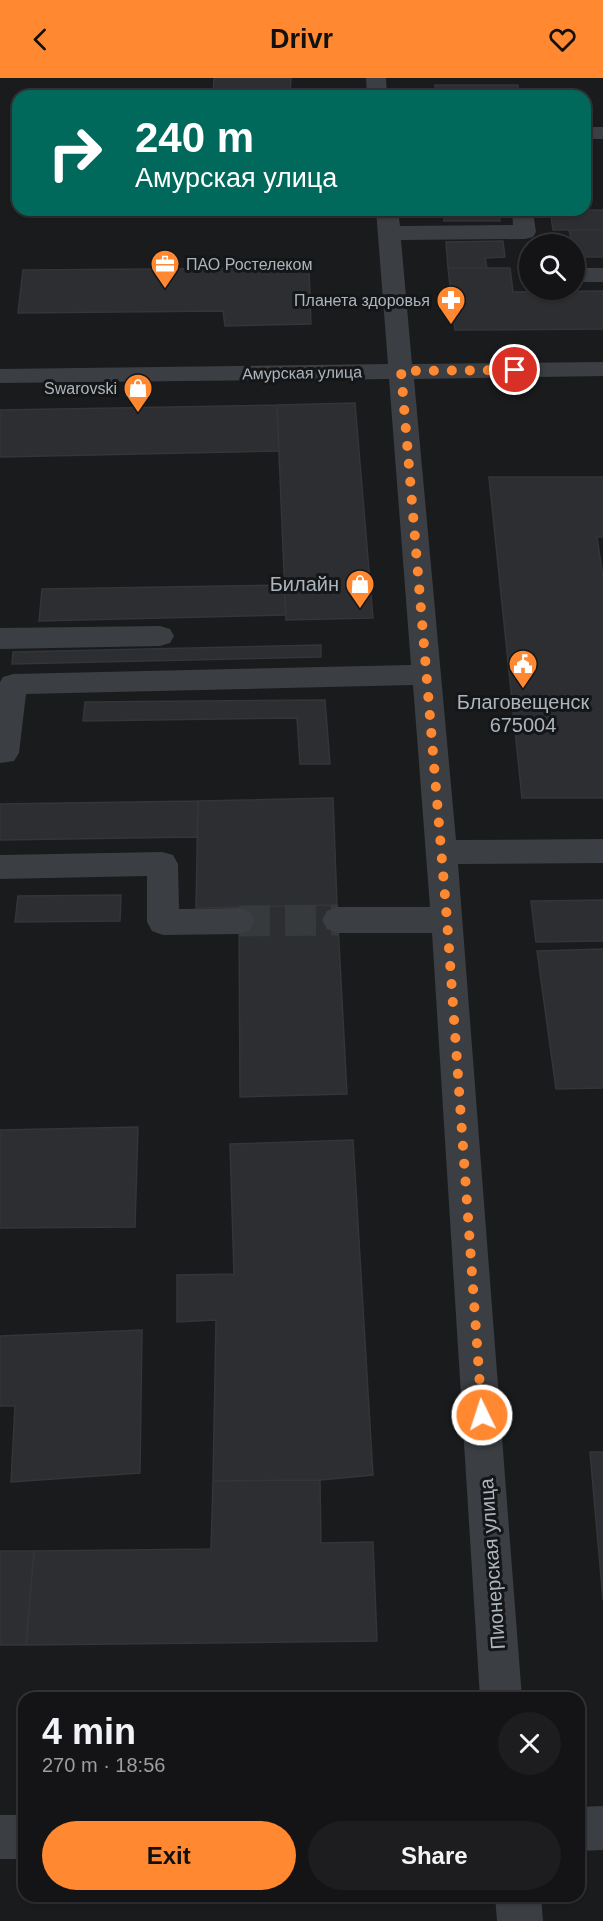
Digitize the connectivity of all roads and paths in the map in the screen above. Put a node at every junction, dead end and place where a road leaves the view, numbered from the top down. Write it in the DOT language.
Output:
graph roads {
  1 [pos="388,216"];
  2 [pos="523,216"];
  3 [pos="389,233"];
  4 [pos="585,275"];
  5 [pos="603,275"];
  6 [pos="603,369"];
  7 [pos="401,371"];
  8 [pos="0,376"];
  9 [pos="160,636"];
  10 [pos="0,638"];
  11 [pos="427,675"];
  12 [pos="4,753"];
  13 [pos="603,851"];
  14 [pos="441,852"];
  15 [pos="0,867"];
  16 [pos="338,920"];
  17 [pos="447,920"];
  18 [pos="239,921"];
  19 [pos="501,1692"];
  20 [pos="603,1828"];
  21 [pos="585,1829"];
  22 [pos="0,1837"];
  23 [pos="18,1837"];
  24 [pos="518,1902"];
  25 [pos="520,1921"];
  1 -- 3 [label="street, Пионерская улица"];
  2 -- 3 [label="street"];
  3 -- 7 [label="street, Пионерская улица"];
  4 -- 5 [label="street"];
  6 -- 7 [label="street, Амурская улица"];
  7 -- 8 [label="street, Амурская улица"];
  7 -- 11 [label="street, Пионерская улица"];
  9 -- 10 [label="street"];
  11 -- 12 [label="street"];
  11 -- 14 [label="street, Пионерская улица"];
  13 -- 14 [label="street"];
  14 -- 17 [label="street, Пионерская улица"];
  15 -- 18 [label="street"];
  16 -- 17 [label="street"];
  17 -- 19 [label="street, Пионерская улица"];
  20 -- 21 [label="street"];
  22 -- 23 [label="street"];
  24 -- 25 [label="street"];
}
